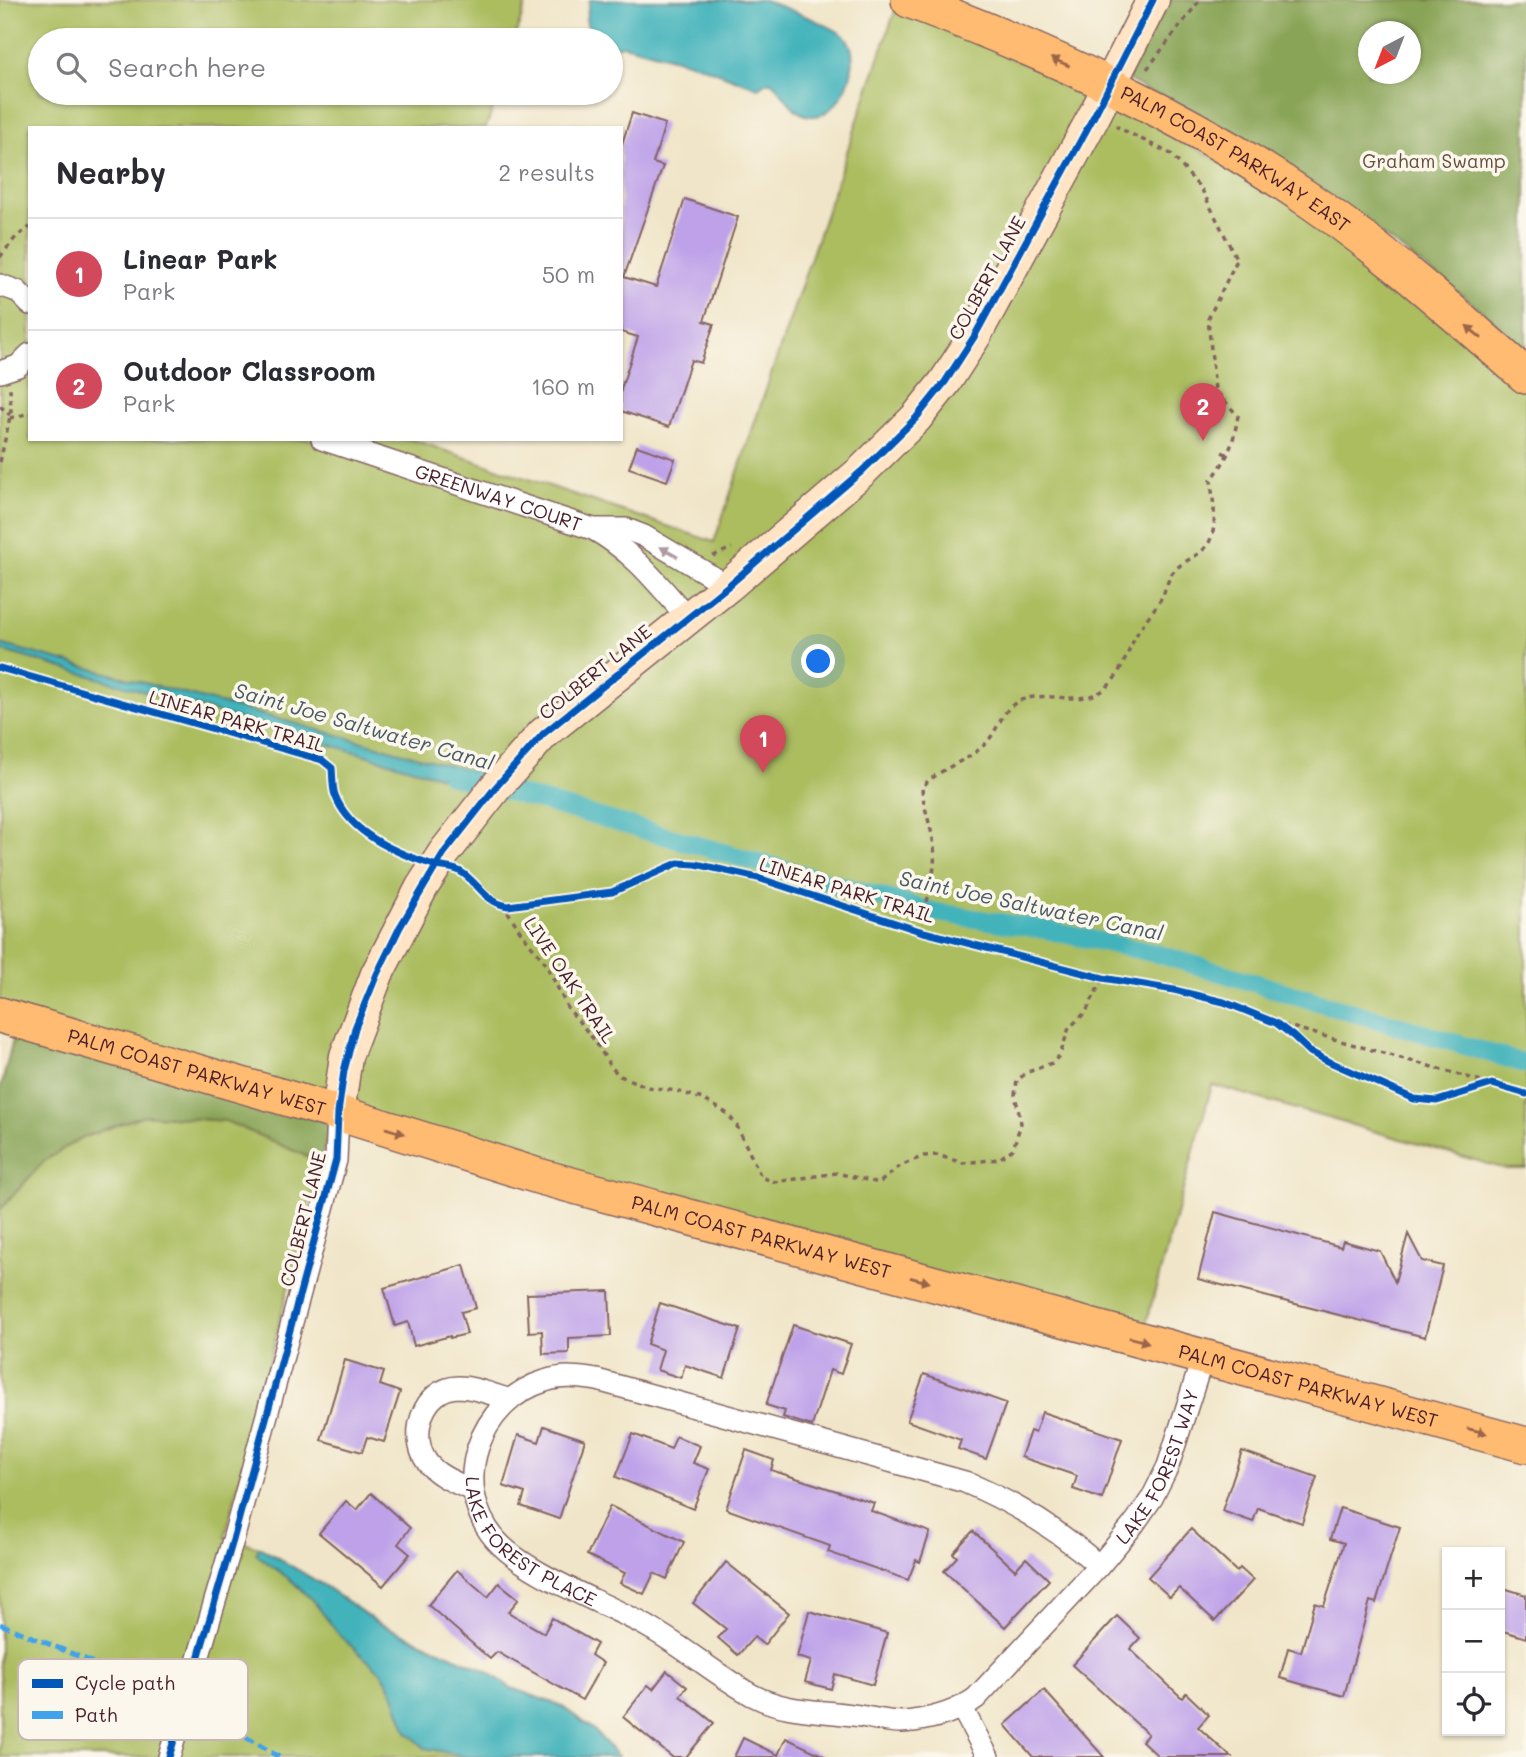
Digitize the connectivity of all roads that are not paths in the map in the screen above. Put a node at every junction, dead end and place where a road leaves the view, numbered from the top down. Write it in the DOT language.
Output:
graph roads {
  1 [pos="909,0"];
  2 [pos="1153,0"];
  3 [pos="1121,89"];
  4 [pos="0,285"];
  5 [pos="28,302"];
  6 [pos="28,356"];
  7 [pos="2,372"];
  8 [pos="1526,376"];
  9 [pos="328,441"];
  10 [pos="593,529"];
  11 [pos="728,586"];
  12 [pos="688,618"];
  13 [pos="0,1015"];
  14 [pos="338,1113"];
  15 [pos="1203,1357"];
  16 [pos="510,1400"];
  17 [pos="1526,1445"];
  18 [pos="472,1490"];
  19 [pos="1099,1566"];
  20 [pos="198,1659"];
  21 [pos="962,1708"];
  22 [pos="174,1740"];
  23 [pos="169,1757"];
  24 [pos="988,1757"];
  3 -- 1 [label="main road, PALM COAST PARKWAY EAST, one-way"];
  2 -- 3 [label="street, COLBERT LANE"];
  8 -- 3 [label="main road, PALM COAST PARKWAY EAST, one-way"];
  3 -- 11 [label="street, COLBERT LANE"];
  4 -- 5 [label="street"];
  6 -- 7 [label="street"];
  9 -- 10 [label="street, GREENWAY COURT"];
  11 -- 10 [label="street, one-way"];
  10 -- 12 [label="street"];
  11 -- 12 [label="street, COLBERT LANE"];
  12 -- 14 [label="street, COLBERT LANE"];
  13 -- 14 [label="main road, PALM COAST PARKWAY WEST"];
  14 -- 15 [label="main road, PALM COAST PARKWAY WEST, one-way"];
  14 -- 20 [label="street, COLBERT LANE"];
  15 -- 17 [label="main road, PALM COAST PARKWAY WEST, one-way"];
  15 -- 19 [label="street, LAKE FOREST WAY"];
  16 -- 18 [label="street, LAKE FOREST PLACE"];
  16 -- 18 [label="street"];
  16 -- 19 [label="street, LAKE FOREST PLACE"];
  18 -- 21 [label="street, LAKE FOREST PLACE"];
  19 -- 21 [label="street, LAKE FOREST PLACE"];
  21 -- 24 [label="street"];
  22 -- 23 [label="street, COLBERT LANE"];
}
